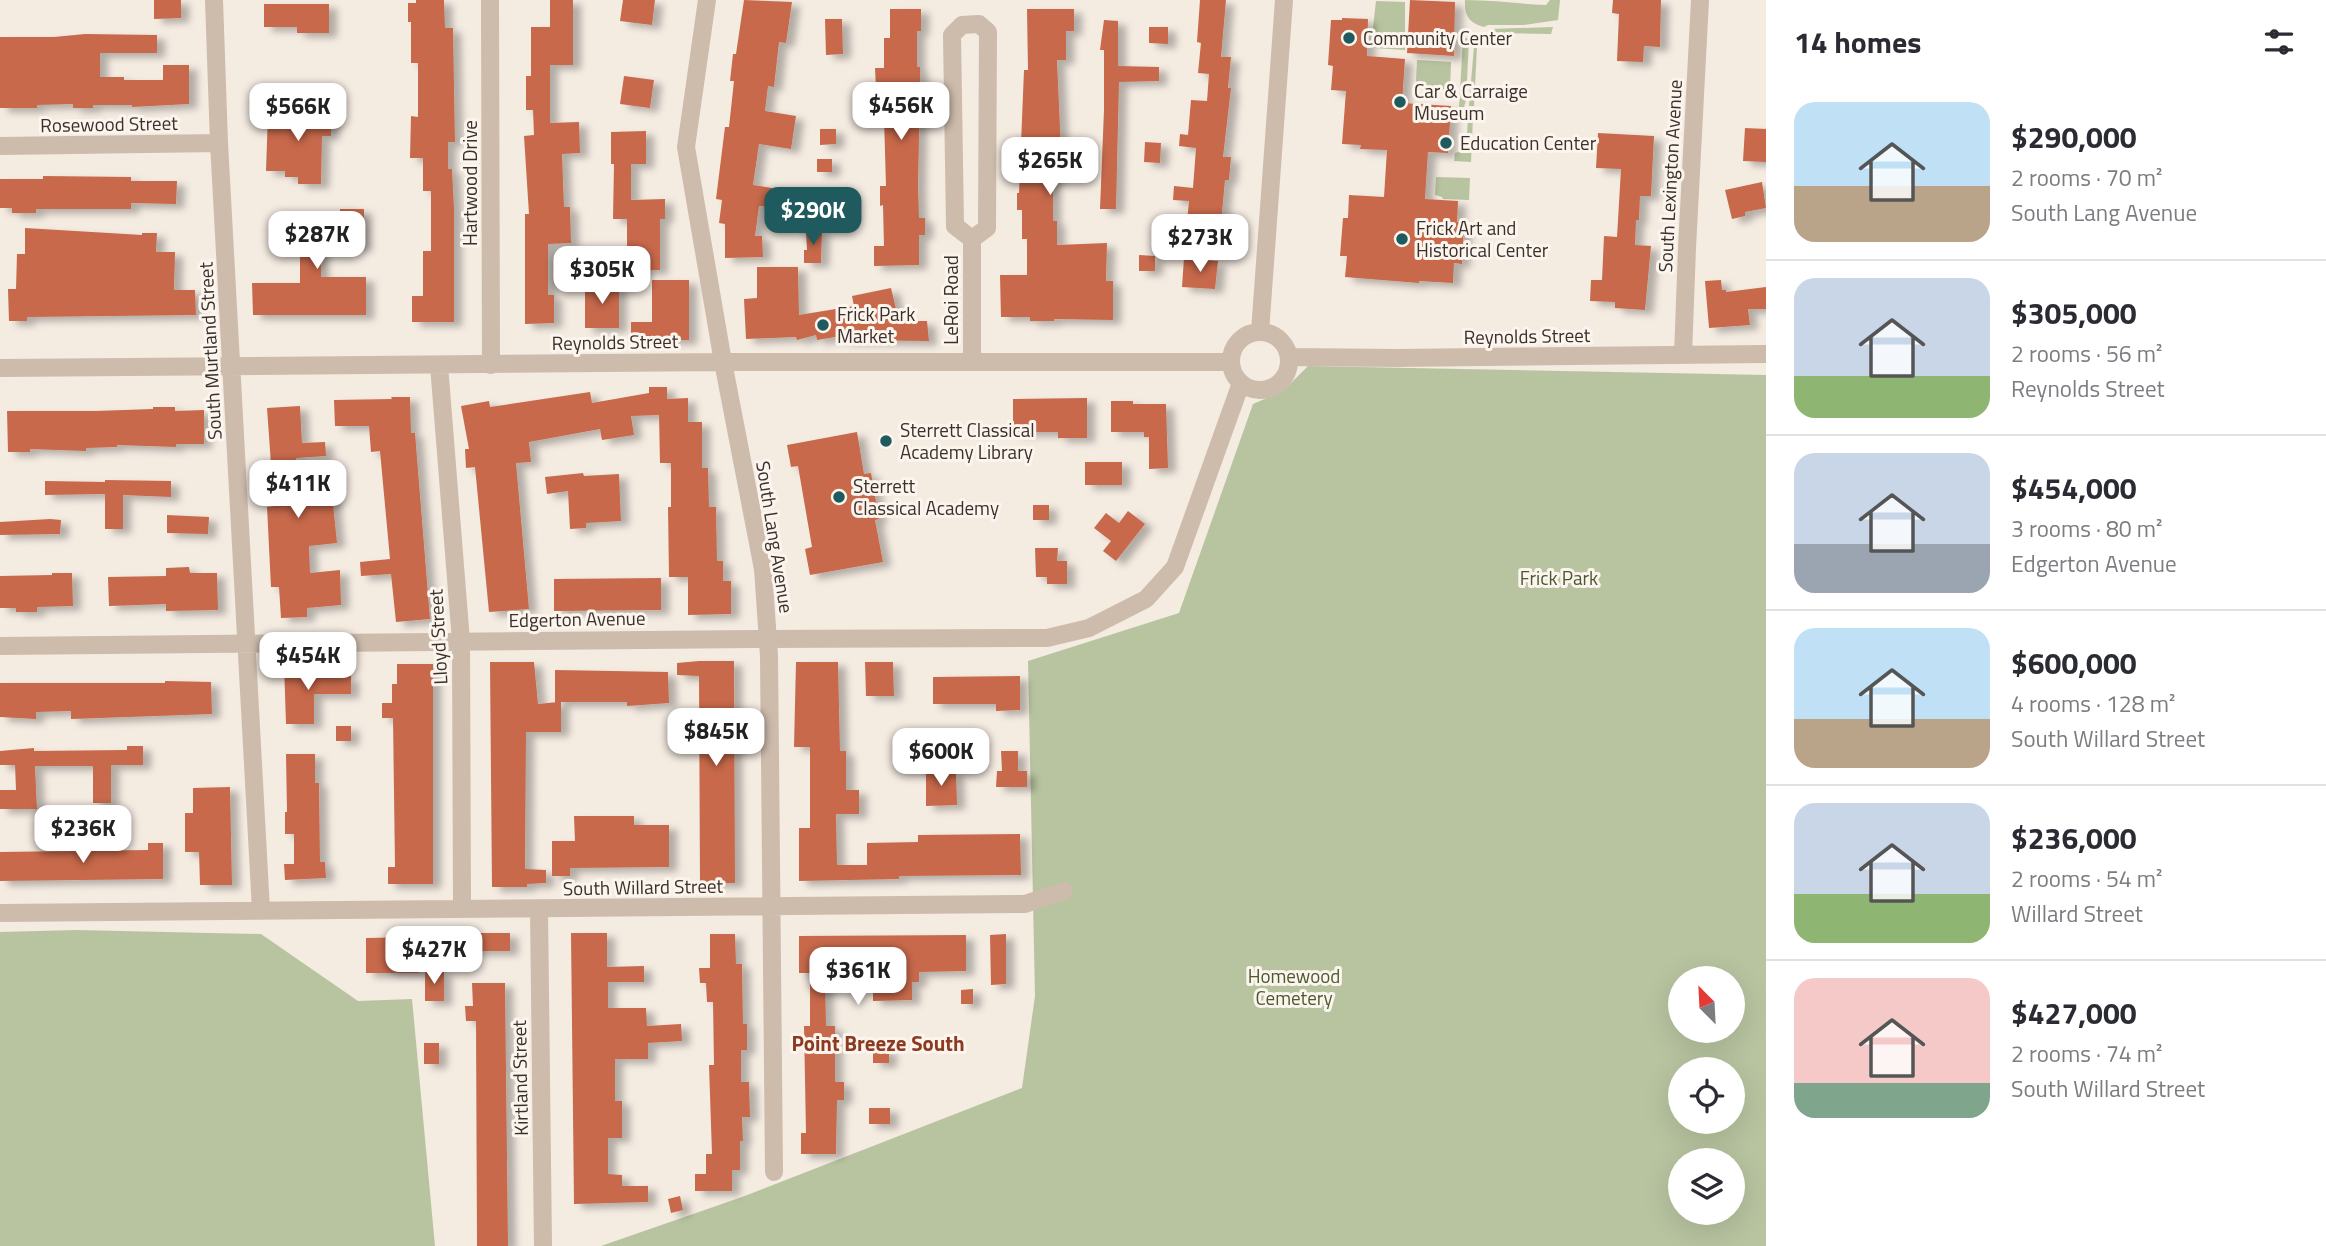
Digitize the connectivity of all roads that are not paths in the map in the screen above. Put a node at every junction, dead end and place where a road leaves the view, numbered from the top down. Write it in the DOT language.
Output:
graph roads {
  1 [pos="214,0"];
  2 [pos="490,0"];
  3 [pos="707,0"];
  4 [pos="1284,0"];
  5 [pos="1700,0"];
  6 [pos="219,144"];
  7 [pos="0,146"];
  8 [pos="972,239"];
  9 [pos="1260,332"];
  10 [pos="1766,354"];
  11 [pos="1684,355"];
  12 [pos="1289,357"];
  13 [pos="723,362"];
  14 [pos="972,362"];
  15 [pos="1231,362"];
  16 [pos="439,365"];
  17 [pos="491,365"];
  18 [pos="232,366"];
  19 [pos="0,368"];
  20 [pos="1241,383"];
  21 [pos="769,639"];
  22 [pos="461,641"];
  23 [pos="247,644"];
  24 [pos="0,646"];
  25 [pos="1064,891"];
  26 [pos="771,906"];
  27 [pos="463,908"];
  28 [pos="539,909"];
  29 [pos="261,910"];
  30 [pos="0,913"];
  31 [pos="774,1172"];
  32 [pos="543,1246"];
  1 -- 6 [label="street, South Murtland Street"];
  2 -- 17 [label="street, Hartwood Drive"];
  3 -- 13 [label="street, South Lang Avenue"];
  4 -- 9 [label="street"];
  5 -- 11 [label="street, South Lexington Avenue"];
  6 -- 7 [label="street, Rosewood Street"];
  6 -- 18 [label="street, South Murtland Street"];
  8 -- 8 [label="street, LeRoi Road"];
  8 -- 14 [label="street, LeRoi Road"];
  9 -- 12 [label="street"];
  9 -- 15 [label="street"];
  10 -- 11 [label="street, Reynolds Street"];
  11 -- 12 [label="street, Reynolds Street"];
  12 -- 20 [label="street"];
  13 -- 14 [label="street, Reynolds Street"];
  13 -- 17 [label="street, Reynolds Street"];
  13 -- 21 [label="street, South Lang Avenue"];
  14 -- 15 [label="street, Reynolds Street"];
  15 -- 20 [label="street"];
  16 -- 17 [label="street, Reynolds Street"];
  16 -- 18 [label="street, Reynolds Street"];
  16 -- 22 [label="street, Lloyd Street"];
  18 -- 19 [label="street, Reynolds Street"];
  18 -- 23 [label="street, South Murtland Street"];
  20 -- 21 [label="street, Edgerton Avenue"];
  21 -- 22 [label="street, Edgerton Avenue"];
  21 -- 26 [label="street, South Lang Avenue"];
  22 -- 23 [label="street, Edgerton Avenue"];
  22 -- 27 [label="street, Lloyd Street"];
  23 -- 24 [label="street, Edgerton Avenue"];
  23 -- 29 [label="street, South Murtland Street"];
  25 -- 26 [label="street, South Willard Street"];
  26 -- 28 [label="street, South Willard Street"];
  26 -- 31 [label="street, South Lang Avenue"];
  27 -- 28 [label="street, South Willard Street"];
  27 -- 29 [label="street, South Willard Street"];
  28 -- 32 [label="street, Kirtland Street"];
  29 -- 30 [label="street, South Willard Street"];
}
